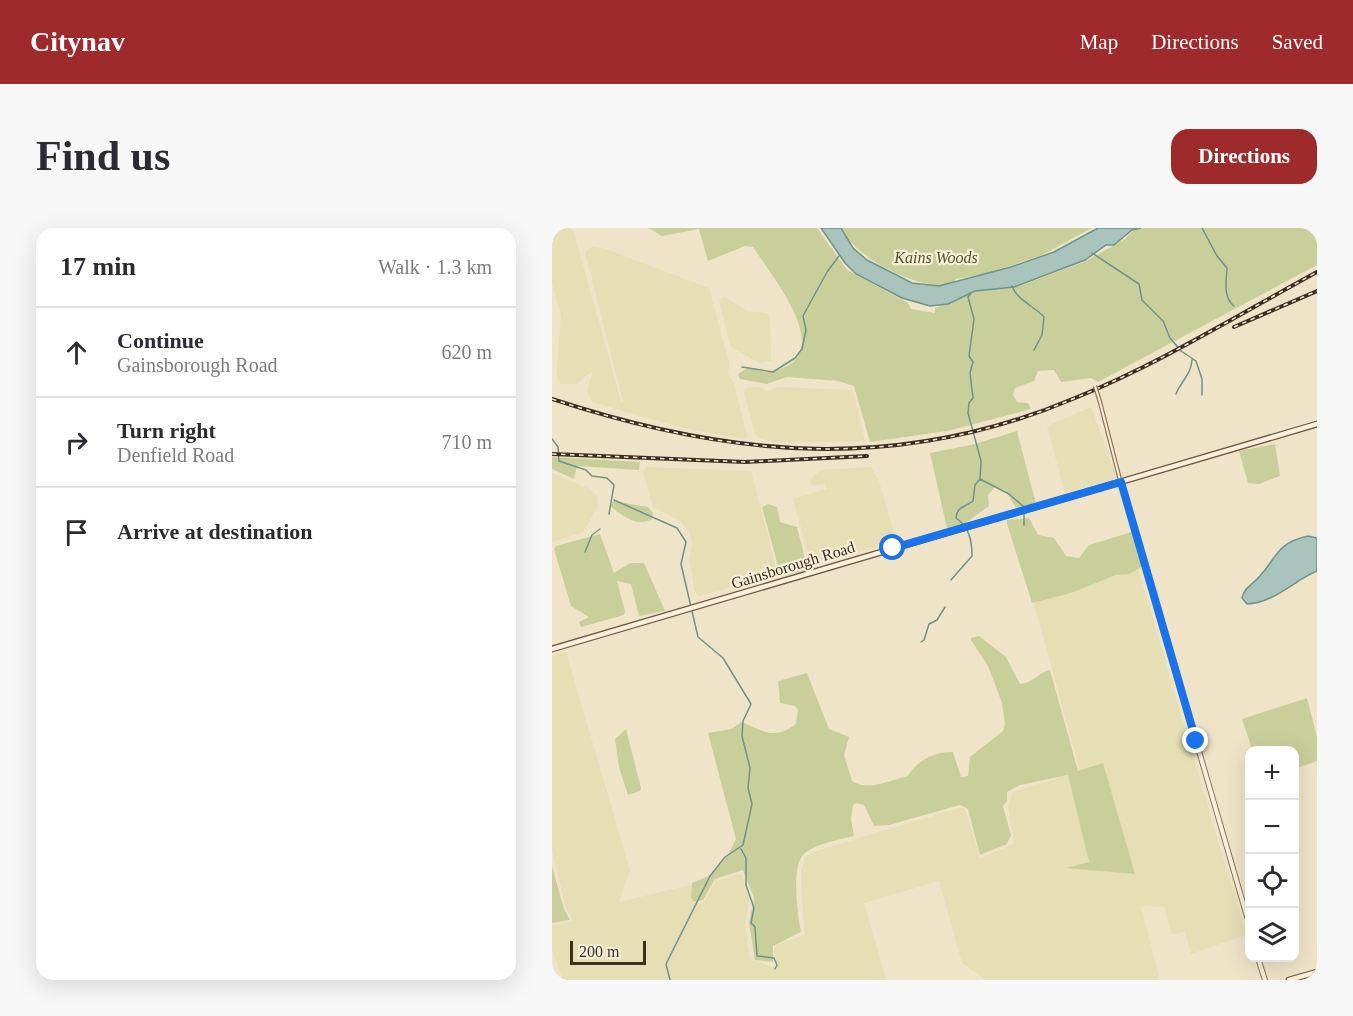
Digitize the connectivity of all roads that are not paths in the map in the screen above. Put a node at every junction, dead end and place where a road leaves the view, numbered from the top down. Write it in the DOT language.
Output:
graph roads {
  1 [pos="1093,381"];
  2 [pos="1317,424"];
  3 [pos="1121,482"];
  4 [pos="552,649"];
  5 [pos="1245,910"];
  6 [pos="1260,962"];
  7 [pos="1317,972"];
  8 [pos="1265,980"];
  9 [pos="1289,980"];
  1 -- 3 [label="street, bridge"];
  2 -- 3 [label="main road, Gainsborough Road"];
  3 -- 4 [label="main road, Gainsborough Road"];
  3 -- 5 [label="street"];
  6 -- 8 [label="street"];
  7 -- 9 [label="main road"];
}
